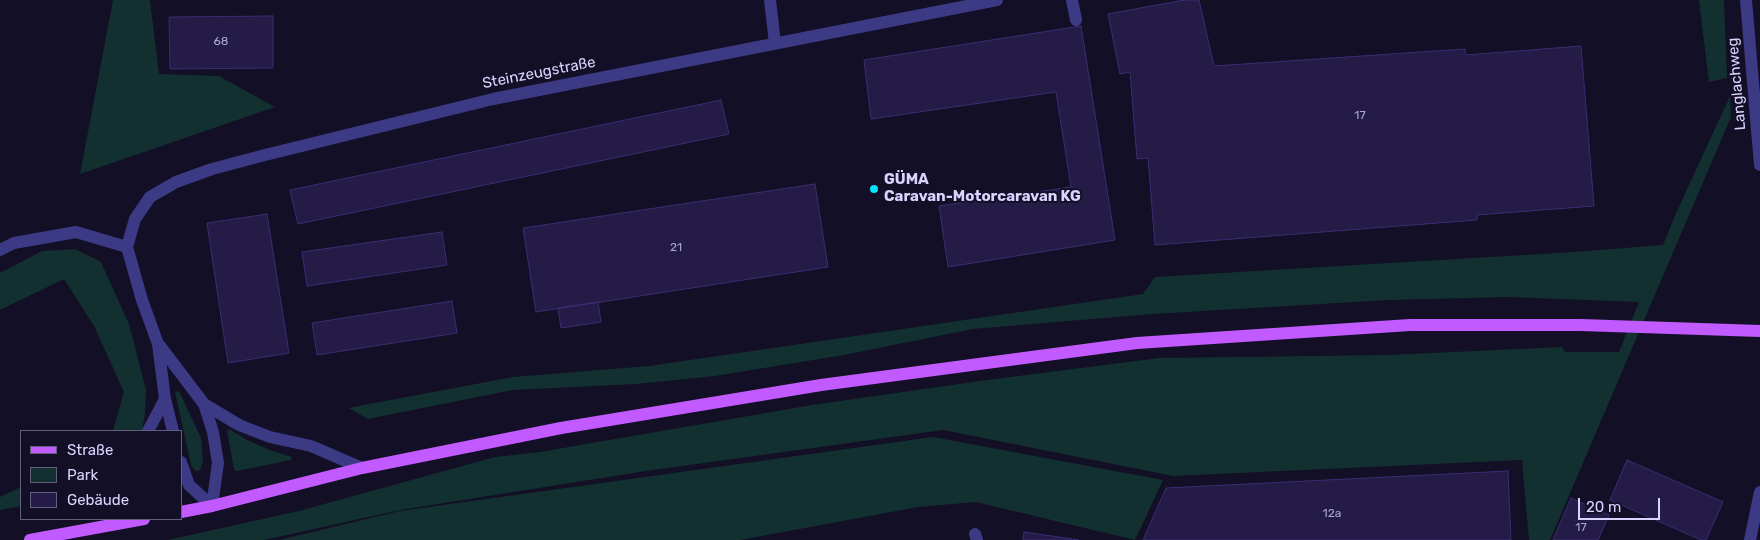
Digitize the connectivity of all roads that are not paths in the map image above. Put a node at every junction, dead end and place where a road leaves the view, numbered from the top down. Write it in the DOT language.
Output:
graph roads {
  1 [pos="770,0"];
  2 [pos="997,0"];
  3 [pos="1072,0"];
  4 [pos="1746,0"];
  5 [pos="1076,20"];
  6 [pos="775,43"];
  7 [pos="1760,165"];
  8 [pos="127,247"];
  9 [pos="0,250"];
  10 [pos="1760,332"];
  11 [pos="158,344"];
  12 [pos="165,399"];
  13 [pos="204,404"];
  14 [pos="149,430"];
  15 [pos="173,430"];
  16 [pos="182,465"];
  17 [pos="362,468"];
  18 [pos="1760,492"];
  19 [pos="212,506"];
  20 [pos="182,512"];
  21 [pos="135,520"];
  22 [pos="97,524"];
  23 [pos="30,540"];
  24 [pos="1750,540"];
  1 -- 6 [label="street"];
  2 -- 6 [label="street, Steinzeugstraße"];
  3 -- 5 [label="street"];
  4 -- 7 [label="street, Langlachweg"];
  6 -- 8 [label="street, Steinzeugstraße"];
  8 -- 9 [label="street"];
  8 -- 11 [label="street"];
  10 -- 17 [label="main road"];
  11 -- 12 [label="street"];
  11 -- 13 [label="street"];
  12 -- 14 [label="street"];
  12 -- 15 [label="street"];
  13 -- 17 [label="street"];
  13 -- 19 [label="street"];
  16 -- 19 [label="street"];
  17 -- 19 [label="main road"];
  18 -- 24 [label="street"];
  19 -- 20 [label="main road"];
  21 -- 22 [label="main road"];
  22 -- 23 [label="main road"];
}
